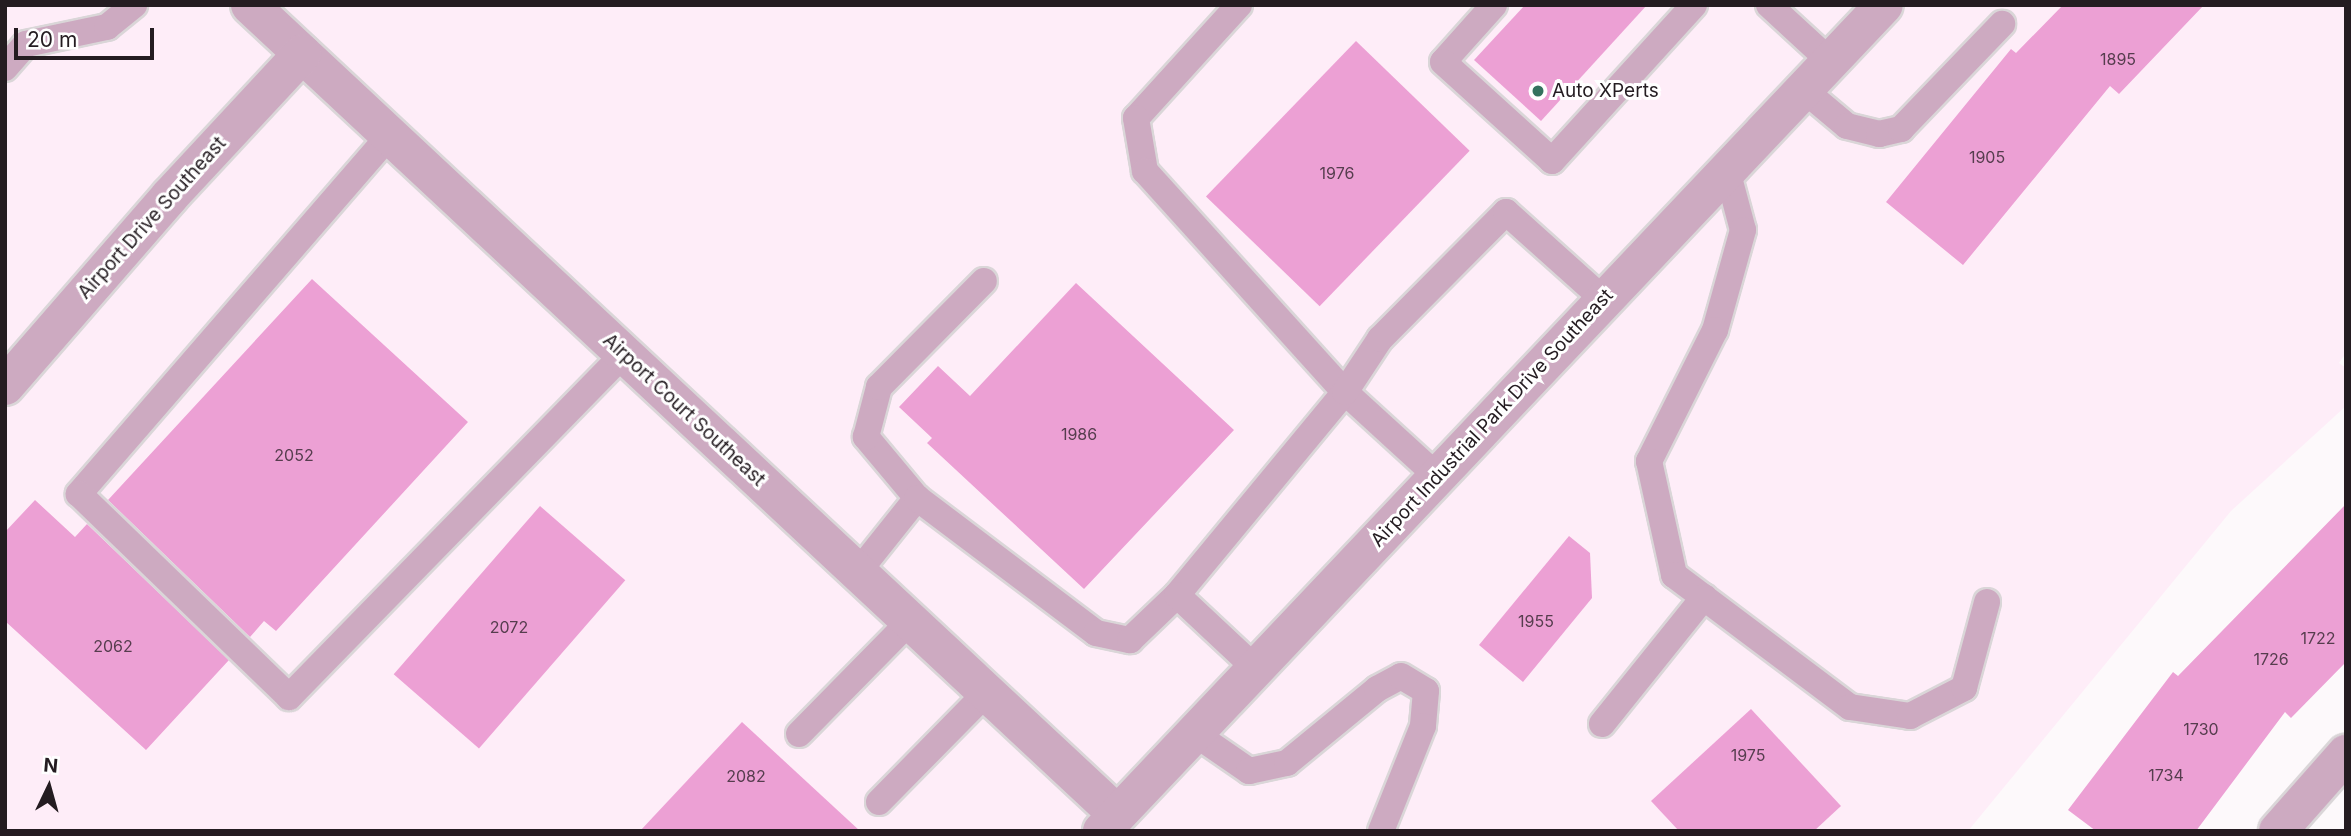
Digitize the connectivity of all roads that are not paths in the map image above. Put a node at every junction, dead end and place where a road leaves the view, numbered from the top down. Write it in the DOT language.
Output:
graph roads {
  1 [pos="134,5"];
  2 [pos="1239,5"];
  3 [pos="1494,5"];
  4 [pos="1694,5"];
  5 [pos="1769,5"];
  6 [pos="1884,5"];
  7 [pos="260,9"];
  8 [pos="2002,24"];
  9 [pos="302,54"];
  10 [pos="1831,62"];
  11 [pos="5,68"];
  12 [pos="1804,90"];
  13 [pos="389,136"];
  14 [pos="1727,170"];
  15 [pos="984,281"];
  16 [pos="1604,300"];
  17 [pos="624,354"];
  18 [pos="5,386"];
  19 [pos="1345,392"];
  20 [pos="1437,476"];
  21 [pos="917,498"];
  22 [pos="858,572"];
  23 [pos="1177,595"];
  24 [pos="1704,597"];
  25 [pos="1987,602"];
  26 [pos="910,621"];
  27 [pos="1256,669"];
  28 [pos="987,692"];
  29 [pos="1602,724"];
  30 [pos="1194,733"];
  31 [pos="799,734"];
  32 [pos="2346,754"];
  33 [pos="879,802"];
  34 [pos="1110,823"];
  35 [pos="1381,831"];
  36 [pos="2278,831"];
  1 -- 11 [label="lane"];
  2 -- 19 [label="lane"];
  3 -- 4 [label="lane"];
  5 -- 10 [label="lane"];
  6 -- 10 [label="street, Airport Industrial Park Drive Southeast"];
  7 -- 9 [label="street, Airport Court Southeast"];
  8 -- 12 [label="lane"];
  9 -- 13 [label="street, Airport Court Southeast"];
  9 -- 18 [label="street, Airport Drive Southeast"];
  10 -- 12 [label="street, Airport Industrial Park Drive Southeast"];
  12 -- 14 [label="street, Airport Industrial Park Drive Southeast"];
  13 -- 17 [label="street, Airport Court Southeast"];
  13 -- 17 [label="lane"];
  14 -- 16 [label="street, Airport Industrial Park Drive Southeast"];
  14 -- 24 [label="lane"];
  15 -- 21 [label="lane"];
  16 -- 19 [label="lane"];
  16 -- 20 [label="street, Airport Industrial Park Drive Southeast"];
  17 -- 22 [label="street, Airport Court Southeast"];
  19 -- 20 [label="lane"];
  19 -- 23 [label="lane"];
  20 -- 27 [label="street, Airport Industrial Park Drive Southeast"];
  21 -- 22 [label="lane"];
  21 -- 23 [label="lane"];
  22 -- 26 [label="street, Airport Court Southeast"];
  23 -- 27 [label="lane"];
  24 -- 25 [label="lane"];
  24 -- 29 [label="lane"];
  26 -- 28 [label="street, Airport Court Southeast"];
  26 -- 31 [label="lane"];
  27 -- 30 [label="street, Airport Industrial Park Drive Southeast"];
  28 -- 33 [label="lane"];
  28 -- 34 [label="street, Airport Court Southeast"];
  30 -- 34 [label="street, Airport Industrial Park Drive Southeast"];
  30 -- 35 [label="lane"];
  32 -- 36 [label="street"];
}
